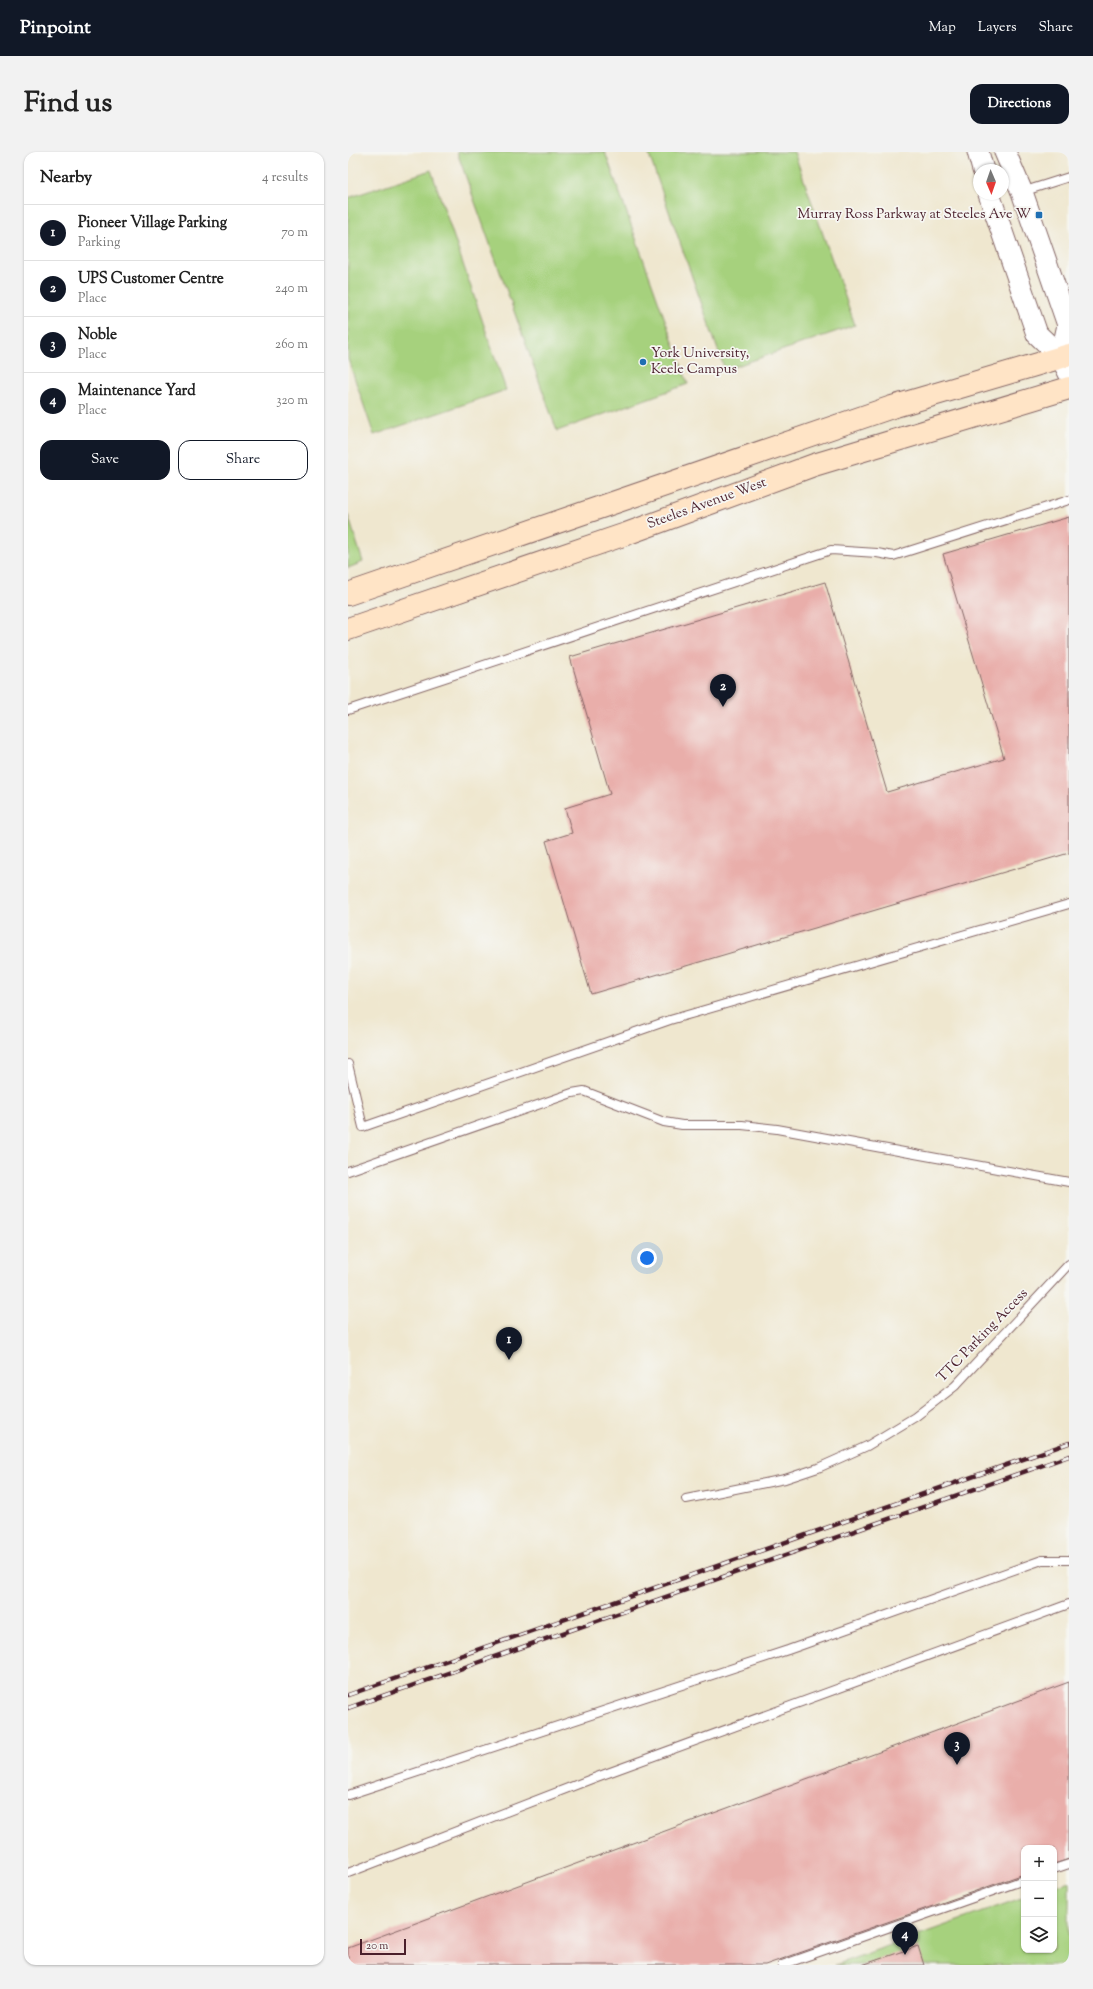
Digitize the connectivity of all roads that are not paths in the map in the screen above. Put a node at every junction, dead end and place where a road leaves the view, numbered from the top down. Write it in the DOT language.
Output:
graph roads {
  1 [pos="978,152"];
  2 [pos="1006,152"];
  3 [pos="981,164"];
  4 [pos="1069,177"];
  5 [pos="1022,192"];
  6 [pos="991,200"];
  7 [pos="1066,362"];
  8 [pos="1069,388"];
  9 [pos="1069,500"];
  10 [pos="348,594"];
  11 [pos="348,629"];
  12 [pos="348,710"];
  13 [pos="1069,904"];
  14 [pos="348,1064"];
  15 [pos="348,1171"];
  16 [pos="1069,1182"];
  17 [pos="1069,1264"];
  18 [pos="686,1499"];
  19 [pos="1069,1560"];
  20 [pos="1069,1604"];
  21 [pos="348,1795"];
  22 [pos="1069,1864"];
  23 [pos="1057,1868"];
  24 [pos="348,1873"];
  25 [pos="1021,1881"];
  26 [pos="782,1965"];
  1 -- 3 [label="street"];
  2 -- 5 [label="street"];
  4 -- 5 [label="lane"];
  5 -- 7 [label="street"];
  6 -- 7 [label="street"];
  7 -- 10 [label="main road"];
  8 -- 11 [label="main road, Steeles Avenue West"];
  9 -- 12 [label="lane"];
  13 -- 14 [label="lane"];
  15 -- 16 [label="lane"];
  17 -- 18 [label="lane, TTC Parking Access"];
  19 -- 21 [label="lane"];
  20 -- 24 [label="lane"];
  22 -- 23 [label="lane"];
  25 -- 26 [label="lane"];
}
